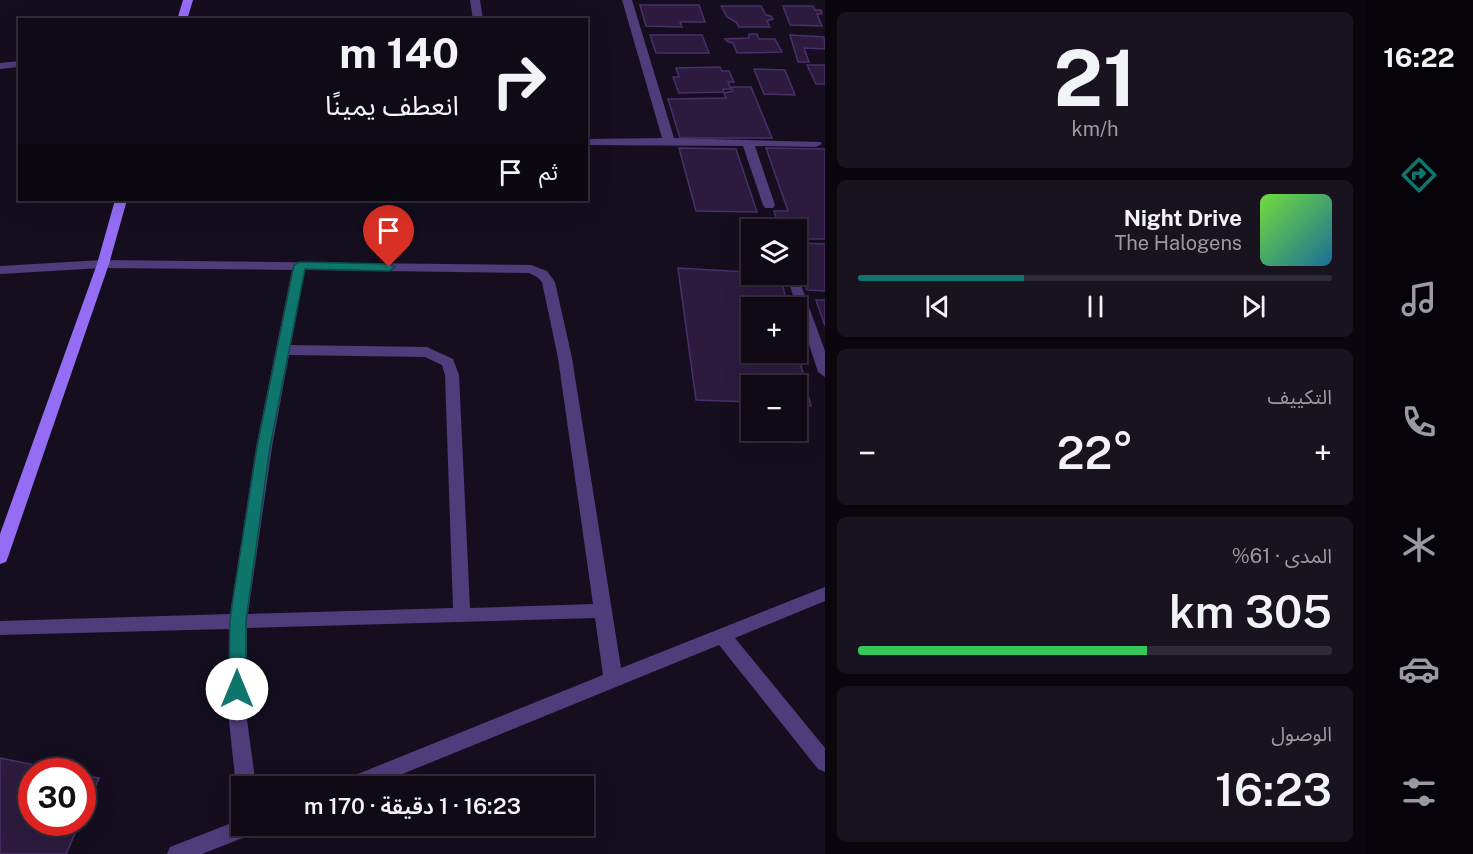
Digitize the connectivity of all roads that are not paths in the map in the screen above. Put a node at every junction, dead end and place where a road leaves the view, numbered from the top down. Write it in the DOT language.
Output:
graph roads {
  1 [pos="188,0"];
  2 [pos="475,0"];
  3 [pos="627,0"];
  4 [pos="183,18"];
  5 [pos="478,18"];
  6 [pos="18,64"];
  7 [pos="0,66"];
  8 [pos="669,141"];
  9 [pos="588,142"];
  10 [pos="748,142"];
  11 [pos="816,144"];
  12 [pos="121,201"];
  13 [pos="769,205"];
  14 [pos="103,264"];
  15 [pos="300,265"];
  16 [pos="0,270"];
  17 [pos="796,285"];
  18 [pos="283,350"];
  19 [pos="825,372"];
  20 [pos="1,553"];
  21 [pos="825,594"];
  22 [pos="603,611"];
  23 [pos="462,614"];
  24 [pos="238,621"];
  25 [pos="0,628"];
  26 [pos="723,636"];
  27 [pos="613,678"];
  28 [pos="825,763"];
  29 [pos="245,776"];
  30 [pos="374,776"];
  31 [pos="231,833"];
  32 [pos="177,854"];
  1 -- 4 [label="main road"];
  2 -- 5 [label="street"];
  3 -- 8 [label="street"];
  6 -- 7 [label="street"];
  8 -- 9 [label="street"];
  8 -- 10 [label="street"];
  10 -- 11 [label="street"];
  10 -- 13 [label="street"];
  12 -- 14 [label="main road"];
  14 -- 15 [label="street"];
  14 -- 16 [label="street"];
  14 -- 20 [label="main road"];
  15 -- 18 [label="street"];
  15 -- 22 [label="street"];
  17 -- 19 [label="street"];
  18 -- 23 [label="street"];
  18 -- 24 [label="street"];
  21 -- 26 [label="street"];
  22 -- 23 [label="street"];
  22 -- 27 [label="street"];
  23 -- 24 [label="street"];
  24 -- 25 [label="street"];
  24 -- 29 [label="street"];
  26 -- 27 [label="street"];
  26 -- 28 [label="street"];
  27 -- 30 [label="street"];
  31 -- 32 [label="street"];
}
